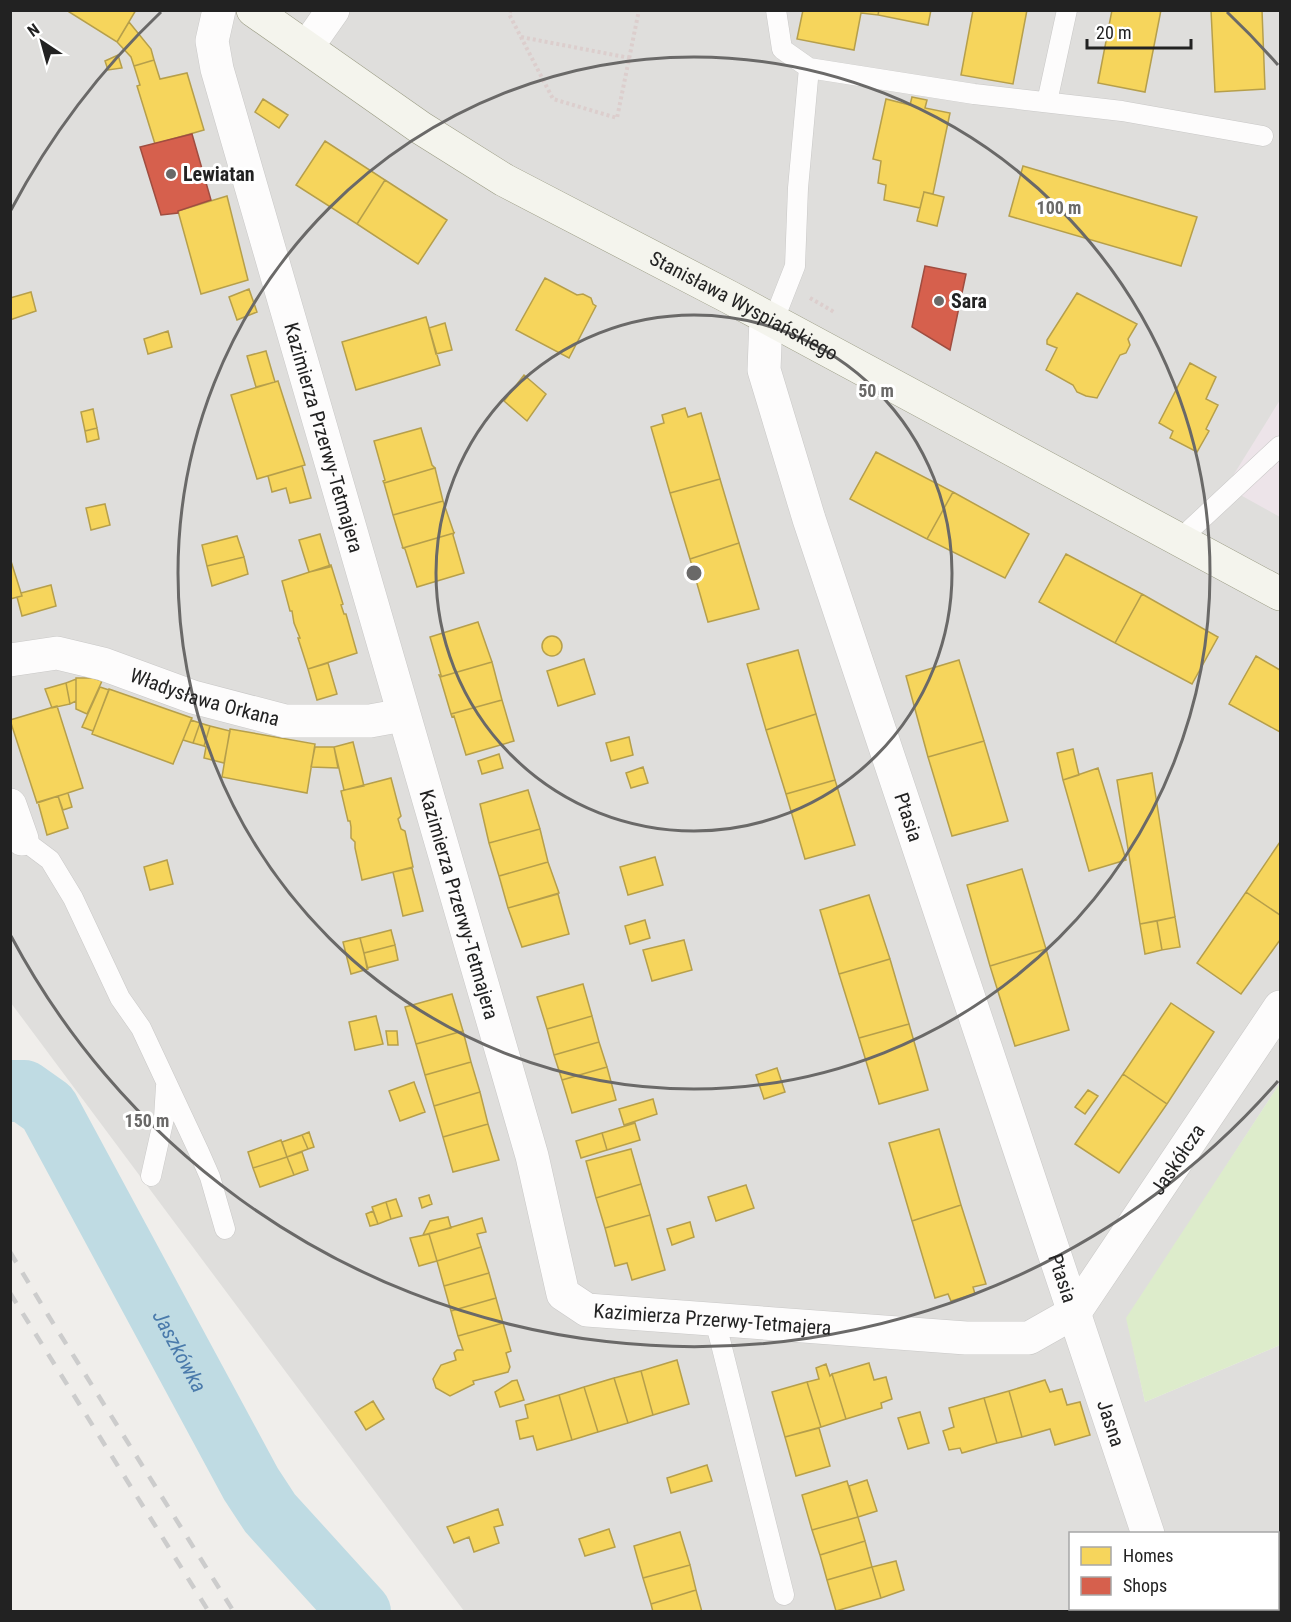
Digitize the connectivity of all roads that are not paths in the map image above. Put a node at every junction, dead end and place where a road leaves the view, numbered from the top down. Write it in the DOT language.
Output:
graph roads {
  1 [pos="219,10"];
  2 [pos="253,10"];
  3 [pos="333,10"];
  4 [pos="776,10"];
  5 [pos="1066,10"];
  6 [pos="307,47"];
  7 [pos="808,68"];
  8 [pos="1047,102"];
  9 [pos="1263,136"];
  10 [pos="770,320"];
  11 [pos="1281,446"];
  12 [pos="1179,540"];
  13 [pos="1281,594"];
  14 [pos="10,660"];
  15 [pos="403,715"];
  16 [pos="10,805"];
  17 [pos="22,839"];
  18 [pos="1281,1007"];
  19 [pos="166,1083"];
  20 [pos="151,1176"];
  21 [pos="225,1229"];
  22 [pos="1075,1312"];
  23 [pos="715,1320"];
  24 [pos="1148,1532"];
  25 [pos="784,1595"];
  1 -- 15 [label="street, Kazimierza Przerwy-Tetmajera"];
  2 -- 6 [label="main road, Stanisława Wyspiańskiego"];
  3 -- 6 [label="street"];
  4 -- 7 [label="lane"];
  5 -- 8 [label="lane"];
  6 -- 10 [label="main road, Stanisława Wyspiańskiego"];
  7 -- 8 [label="lane"];
  7 -- 10 [label="lane"];
  8 -- 9 [label="lane"];
  10 -- 12 [label="main road, Stanisława Wyspiańskiego"];
  10 -- 22 [label="street, Ptasia"];
  11 -- 12 [label="lane"];
  12 -- 13 [label="main road, Stanisława Wyspiańskiego"];
  14 -- 15 [label="street, Władysława Orkana"];
  15 -- 23 [label="street, Kazimierza Przerwy-Tetmajera"];
  16 -- 17 [label="street"];
  17 -- 19 [label="lane"];
  18 -- 22 [label="street, Jaskółcza"];
  19 -- 20 [label="lane"];
  19 -- 21 [label="lane"];
  22 -- 23 [label="street, Kazimierza Przerwy-Tetmajera"];
  22 -- 24 [label="street, Jasna"];
  23 -- 25 [label="lane"];
}
